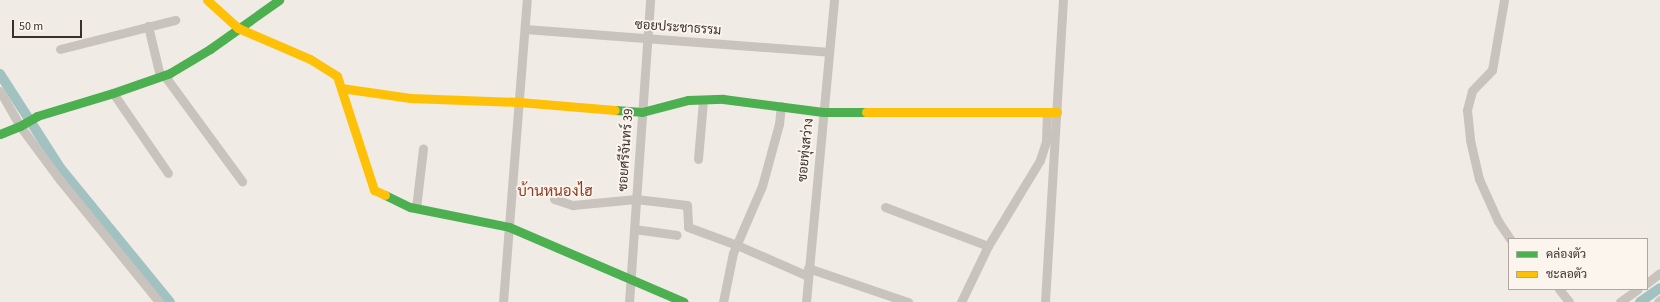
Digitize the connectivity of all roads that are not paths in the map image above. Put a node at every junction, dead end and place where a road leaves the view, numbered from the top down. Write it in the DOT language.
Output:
graph roads {
  1 [pos="207,0"];
  2 [pos="279,0"];
  3 [pos="527,0"];
  4 [pos="650,0"];
  5 [pos="834,0"];
  6 [pos="1063,0"];
  7 [pos="1504,0"];
  8 [pos="175,20"];
  9 [pos="148,26"];
  10 [pos="238,28"];
  11 [pos="524,29"];
  12 [pos="647,39"];
  13 [pos="60,49"];
  14 [pos="829,52"];
  15 [pos="162,76"];
  16 [pos="341,88"];
  17 [pos="0,92"];
  18 [pos="112,93"];
  19 [pos="703,101"];
  20 [pos="519,102"];
  21 [pos="781,106"];
  22 [pos="642,112"];
  23 [pos="823,112"];
  24 [pos="1047,112"];
  25 [pos="1057,112"];
  26 [pos="24,124"];
  27 [pos="0,134"];
  28 [pos="423,148"];
  29 [pos="698,159"];
  30 [pos="168,173"];
  31 [pos="242,181"];
  32 [pos="554,199"];
  33 [pos="636,199"];
  34 [pos="885,207"];
  35 [pos="416,208"];
  36 [pos="509,227"];
  37 [pos="634,229"];
  38 [pos="677,235"];
  39 [pos="1509,238"];
  40 [pos="737,245"];
  41 [pos="988,246"];
  42 [pos="808,272"];
  43 [pos="1660,274"];
  44 [pos="631,280"];
  45 [pos="1648,282"];
  46 [pos="1560,290"];
  47 [pos="1637,290"];
  48 [pos="159,302"];
  49 [pos="503,302"];
  50 [pos="629,302"];
  51 [pos="684,302"];
  52 [pos="723,302"];
  53 [pos="806,302"];
  54 [pos="908,302"];
  55 [pos="961,302"];
  56 [pos="1045,302"];
  57 [pos="1569,302"];
  58 [pos="1620,302"];
  1 -- 10 [label="street"];
  2 -- 10 [label="street"];
  3 -- 11 [label="street"];
  4 -- 12 [label="street, ซอยศรีจันทร์ 39"];
  5 -- 14 [label="street, ซอยทุ่งสว่าง"];
  6 -- 25 [label="street"];
  7 -- 39 [label="street"];
  8 -- 9 [label="street"];
  9 -- 13 [label="street"];
  9 -- 15 [label="street"];
  10 -- 15 [label="street"];
  10 -- 16 [label="street"];
  11 -- 12 [label="street, ซอยประชาธรรม"];
  11 -- 20 [label="street"];
  12 -- 14 [label="street, ซอยประชาธรรม"];
  12 -- 22 [label="street, ซอยศรีจันทร์ 39"];
  14 -- 23 [label="street, ซอยทุ่งสว่าง"];
  15 -- 18 [label="street"];
  15 -- 31 [label="street"];
  16 -- 20 [label="street"];
  16 -- 35 [label="street"];
  17 -- 26 [label="street"];
  18 -- 26 [label="street"];
  18 -- 30 [label="street"];
  19 -- 21 [label="street"];
  19 -- 22 [label="street"];
  19 -- 29 [label="street"];
  20 -- 22 [label="street"];
  20 -- 36 [label="street"];
  21 -- 23 [label="street"];
  21 -- 40 [label="street"];
  22 -- 33 [label="street, ซอยศรีจันทร์ 39"];
  23 -- 24 [label="street"];
  23 -- 42 [label="street, ซอยทุ่งสว่าง"];
  24 -- 25 [label="street"];
  24 -- 41 [label="street"];
  25 -- 56 [label="street"];
  26 -- 27 [label="street"];
  26 -- 48 [label="street"];
  28 -- 35 [label="street"];
  32 -- 33 [label="street"];
  33 -- 37 [label="street, ซอยศรีจันทร์ 39"];
  33 -- 40 [label="street"];
  34 -- 41 [label="street"];
  35 -- 36 [label="street"];
  36 -- 44 [label="street"];
  36 -- 49 [label="street"];
  37 -- 38 [label="street"];
  37 -- 44 [label="street, ซอยศรีจันทร์ 39"];
  40 -- 42 [label="street"];
  40 -- 52 [label="street"];
  41 -- 55 [label="street"];
  42 -- 53 [label="street, ซอยทุ่งสว่าง"];
  42 -- 54 [label="street"];
  43 -- 45 [label="street"];
  44 -- 50 [label="street, ซอยศรีจันทร์ 39"];
  44 -- 51 [label="street"];
  46 -- 57 [label="street"];
  47 -- 58 [label="street"];
}
